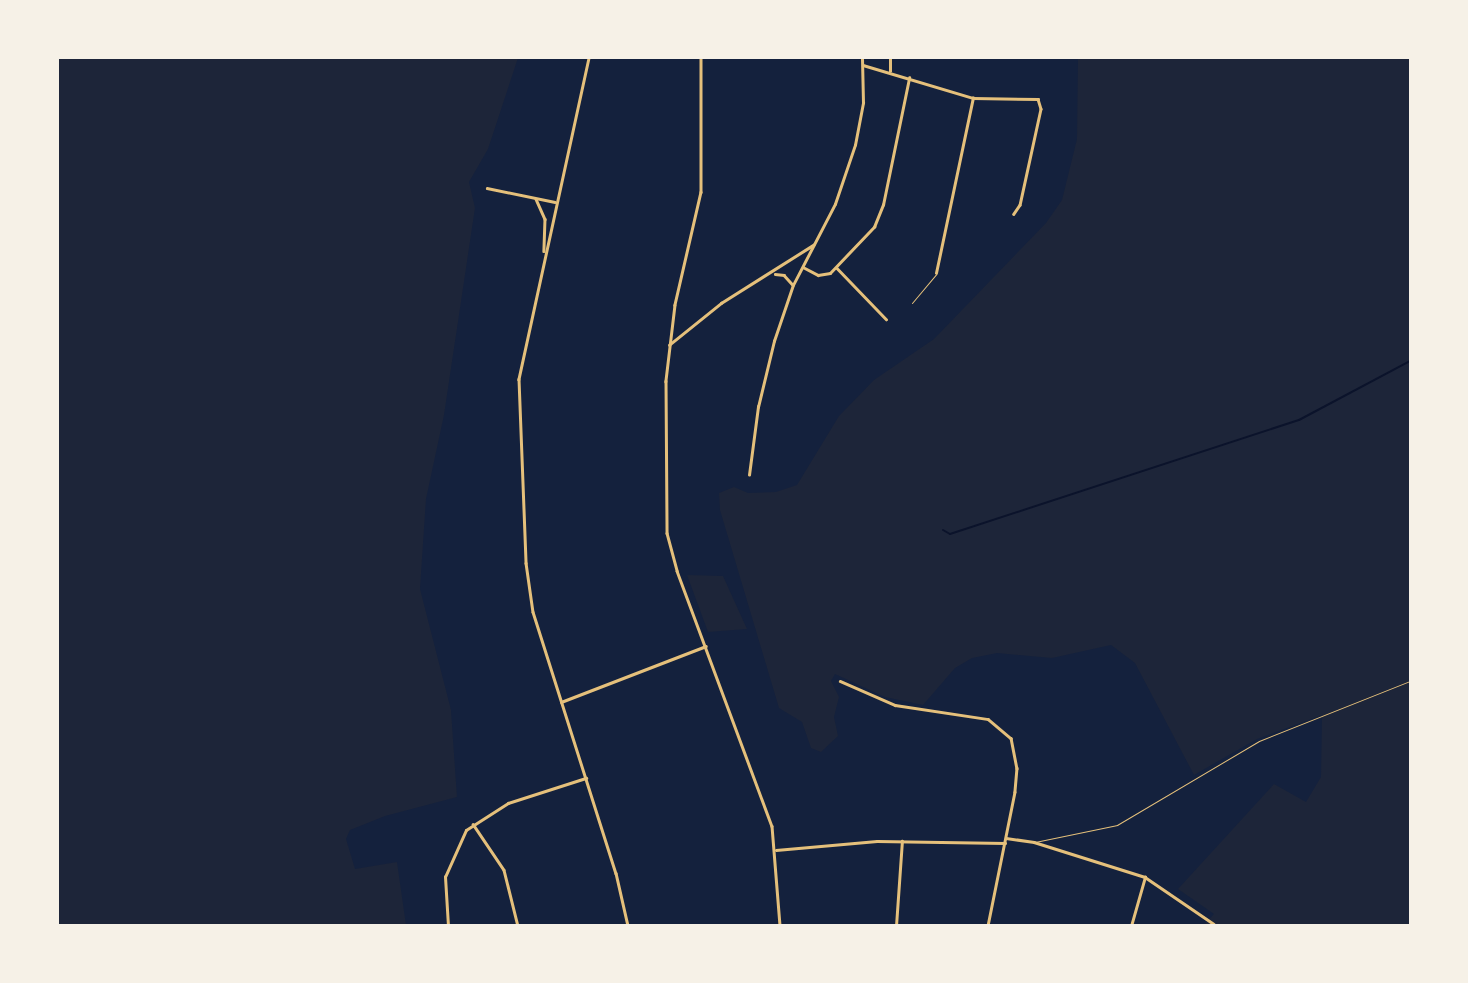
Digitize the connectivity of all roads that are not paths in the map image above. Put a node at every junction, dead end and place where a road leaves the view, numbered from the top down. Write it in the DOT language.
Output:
graph roads {
  1 [pos="589,58"];
  2 [pos="701,58"];
  3 [pos="862,58"];
  4 [pos="890,58"];
  5 [pos="863,65"];
  6 [pos="890,71"];
  7 [pos="909,78"];
  8 [pos="973,98"];
  9 [pos="487,188"];
  10 [pos="535,198"];
  11 [pos="555,202"];
  12 [pos="1014,214"];
  13 [pos="815,244"];
  14 [pos="543,258"];
  15 [pos="803,267"];
  16 [pos="837,268"];
  17 [pos="936,273"];
  18 [pos="774,274"];
  19 [pos="793,285"];
  20 [pos="912,303"];
  21 [pos="886,319"];
  22 [pos="669,345"];
  23 [pos="750,475"];
  24 [pos="706,646"];
  25 [pos="840,681"];
  26 [pos="1410,681"];
  27 [pos="562,702"];
  28 [pos="586,778"];
  29 [pos="472,824"];
  30 [pos="1006,838"];
  31 [pos="902,841"];
  32 [pos="1034,842"];
  33 [pos="1005,843"];
  34 [pos="776,850"];
  35 [pos="1146,877"];
  36 [pos="1214,924"];
  37 [pos="448,926"];
  38 [pos="518,926"];
  39 [pos="628,926"];
  40 [pos="780,926"];
  41 [pos="896,926"];
  42 [pos="988,926"];
  43 [pos="1131,926"];
  1 -- 11 [label="street"];
  2 -- 22 [label="street"];
  3 -- 5 [label="street"];
  4 -- 6 [label="street"];
  5 -- 6 [label="street"];
  5 -- 13 [label="street"];
  6 -- 7 [label="street"];
  7 -- 8 [label="street"];
  7 -- 16 [label="street"];
  8 -- 12 [label="street"];
  8 -- 17 [label="street"];
  9 -- 10 [label="street"];
  10 -- 11 [label="street"];
  10 -- 14 [label="street"];
  11 -- 14 [label="street"];
  13 -- 15 [label="street"];
  13 -- 18 [label="street"];
  14 -- 27 [label="street"];
  15 -- 16 [label="street"];
  15 -- 19 [label="street"];
  16 -- 21 [label="street"];
  17 -- 20 [label="lane"];
  18 -- 19 [label="street"];
  18 -- 22 [label="street"];
  19 -- 23 [label="street"];
  22 -- 24 [label="street"];
  24 -- 27 [label="street"];
  24 -- 34 [label="street"];
  25 -- 30 [label="street"];
  26 -- 32 [label="lane"];
  27 -- 28 [label="street"];
  28 -- 29 [label="street"];
  28 -- 39 [label="street"];
  29 -- 37 [label="street"];
  29 -- 38 [label="street"];
  30 -- 32 [label="street"];
  30 -- 33 [label="street"];
  31 -- 33 [label="street"];
  31 -- 34 [label="street"];
  31 -- 41 [label="street"];
  32 -- 35 [label="street"];
  33 -- 42 [label="street"];
  34 -- 40 [label="street"];
  35 -- 36 [label="street"];
  35 -- 43 [label="street"];
}
